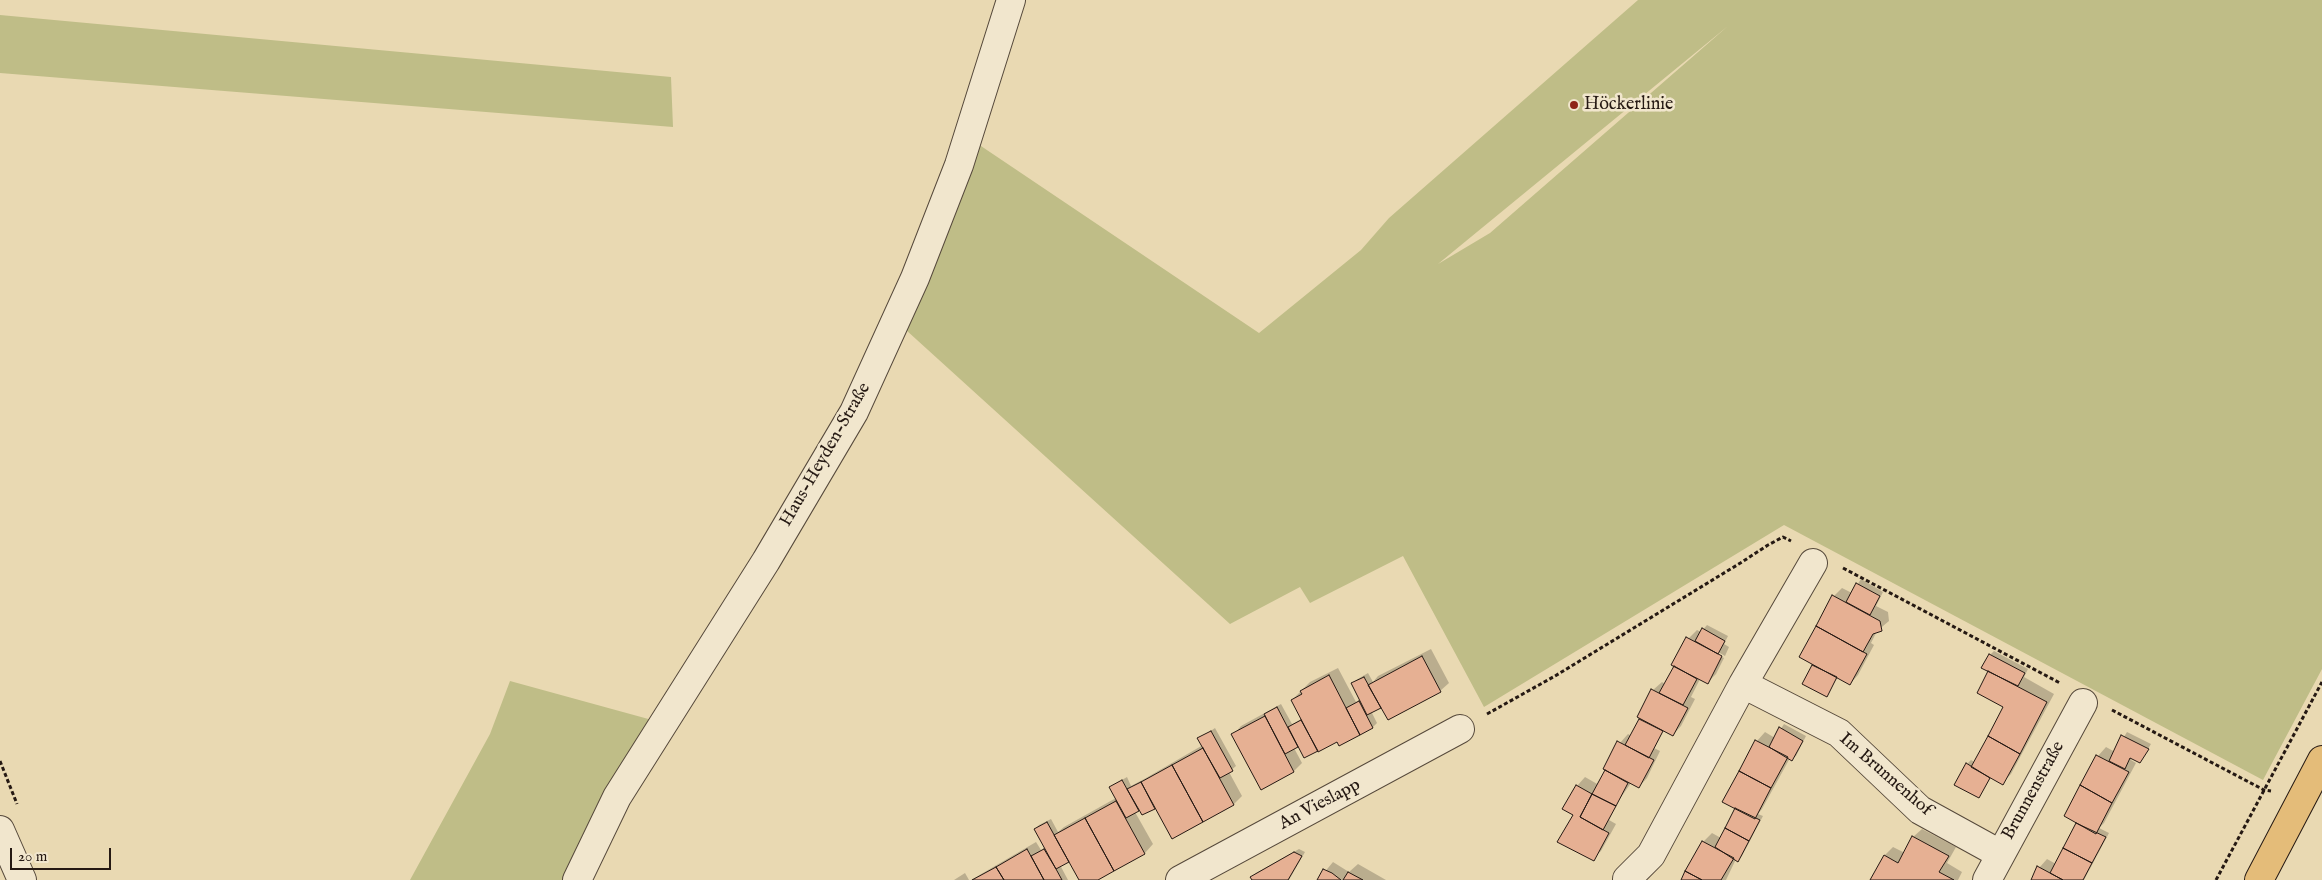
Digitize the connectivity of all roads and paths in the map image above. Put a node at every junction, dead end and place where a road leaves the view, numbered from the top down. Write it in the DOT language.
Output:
graph roads {
  1 [pos="1011,0"];
  2 [pos="1792,541"];
  3 [pos="1824,563"];
  4 [pos="2322,682"];
  5 [pos="1742,684"];
  6 [pos="2085,699"];
  7 [pos="1460,729"];
  8 [pos="2322,760"];
  9 [pos="2264,790"];
  10 [pos="2302,798"];
  11 [pos="0,830"];
  12 [pos="2000,854"];
  13 [pos="1627,879"];
  14 [pos="22,880"];
  15 [pos="577,880"];
  16 [pos="1180,880"];
  17 [pos="1986,880"];
  18 [pos="2216,880"];
  19 [pos="2259,880"];
  1 -- 15 [label="street, Haus-Heyden-Straße"];
  2 -- 7 [label="path"];
  3 -- 5 [label="street"];
  3 -- 6 [label="path"];
  4 -- 9 [label="path"];
  5 -- 12 [label="street, Im Brunnenhof"];
  5 -- 13 [label="street"];
  6 -- 9 [label="path"];
  6 -- 12 [label="street, Brunnenstraße"];
  7 -- 16 [label="street, An Vieslapp"];
  8 -- 10 [label="main road"];
  9 -- 10 [label="path"];
  9 -- 18 [label="path"];
  10 -- 19 [label="main road"];
  11 -- 14 [label="street"];
  12 -- 17 [label="street, Brunnenstraße"];
}
